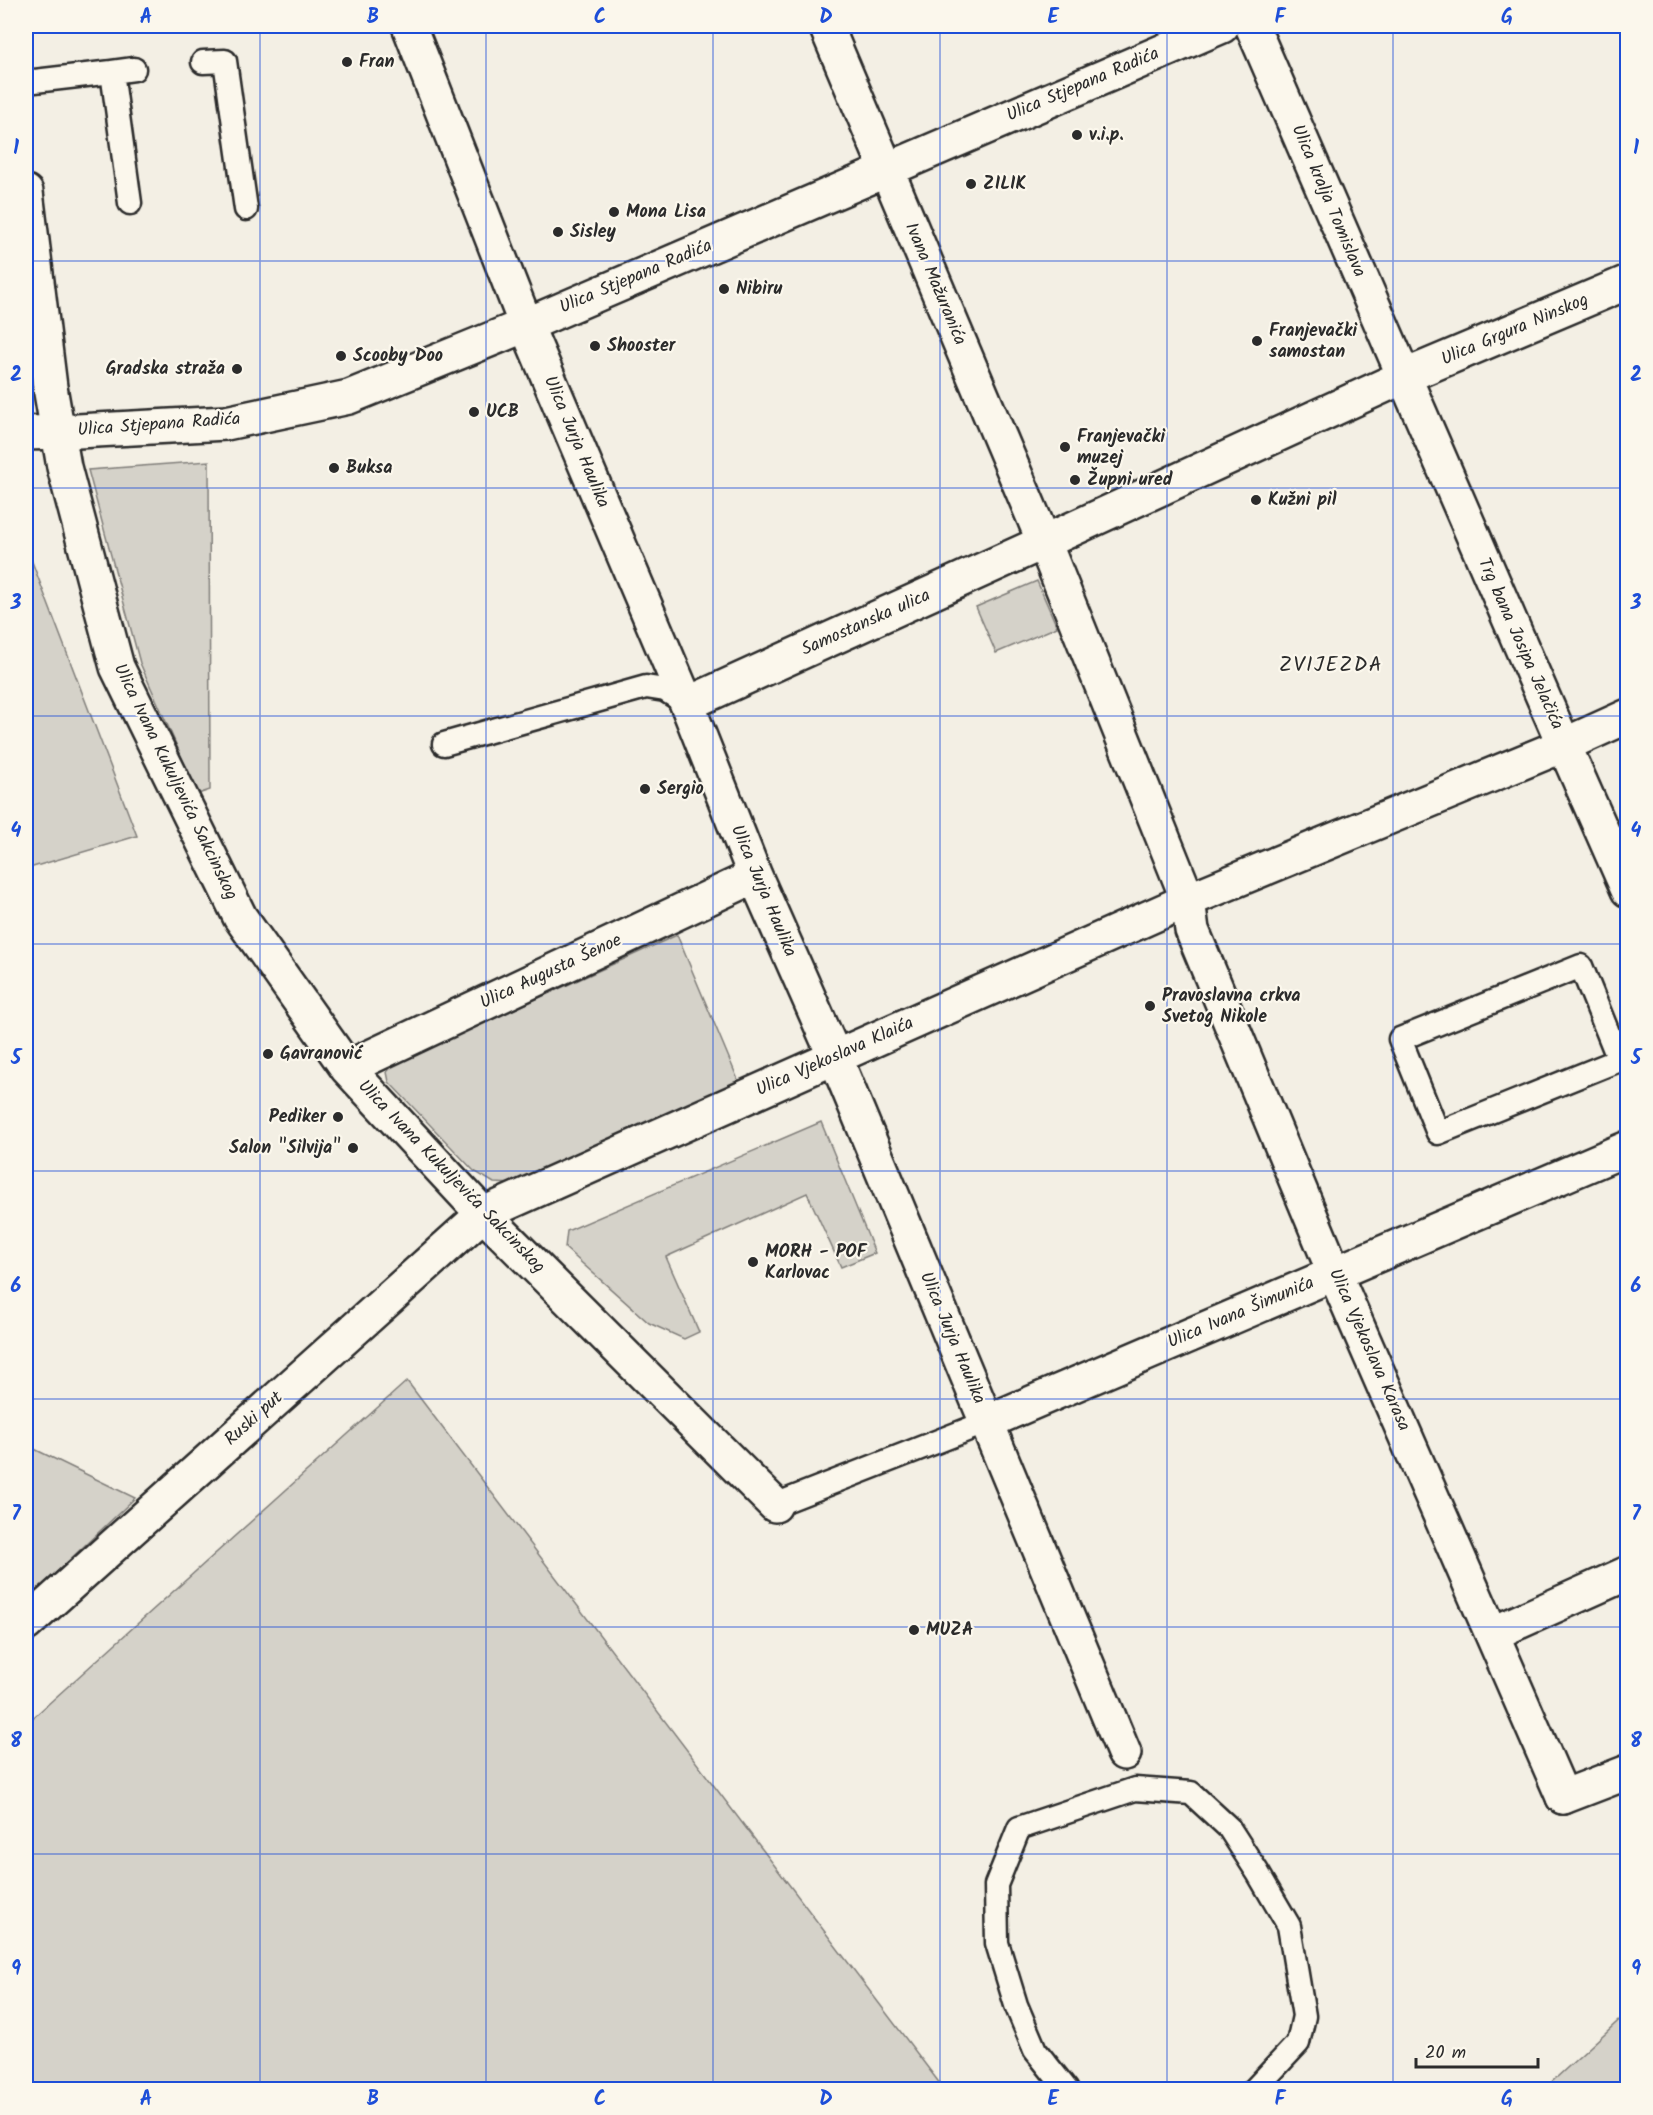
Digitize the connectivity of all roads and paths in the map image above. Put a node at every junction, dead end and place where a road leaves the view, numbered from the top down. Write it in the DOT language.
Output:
graph roads {
  1 [pos="409,26"];
  2 [pos="826,26"];
  3 [pos="1222,26"];
  4 [pos="1252,26"];
  5 [pos="203,62"];
  6 [pos="26,82"];
  7 [pos="887,169"];
  8 [pos="26,192"];
  9 [pos="130,203"];
  10 [pos="246,209"];
  11 [pos="1628,282"];
  12 [pos="525,325"];
  13 [pos="1403,377"];
  14 [pos="59,432"];
  15 [pos="26,433"];
  16 [pos="1044,542"];
  17 [pos="687,704"];
  18 [pos="1628,716"];
  19 [pos="444,744"];
  20 [pos="1564,745"];
  21 [pos="755,876"];
  22 [pos="1628,890"];
  23 [pos="1188,900"];
  24 [pos="835,1057"];
  25 [pos="1623,1059"];
  26 [pos="347,1068"];
  27 [pos="1628,1148"];
  28 [pos="483,1214"];
  29 [pos="1334,1272"];
  30 [pos="987,1422"];
  31 [pos="775,1505"];
  32 [pos="1628,1573"];
  33 [pos="26,1624"];
  34 [pos="1494,1633"];
  35 [pos="1124,1753"];
  36 [pos="1628,1773"];
  37 [pos="1134,1789"];
  38 [pos="1066,2090"];
  39 [pos="1254,2090"];
  1 -- 12 [label="street, Ulica Jurja Haulika"];
  2 -- 7 [label="street, Ivana Mažuranića"];
  3 -- 7 [label="street, Ulica Stjepana Radića"];
  4 -- 13 [label="street, Ulica kralja Tomislava"];
  5 -- 10 [label="lane"];
  6 -- 9 [label="lane"];
  7 -- 12 [label="street, Ulica Stjepana Radića"];
  7 -- 16 [label="street, Ivana Mažuranića"];
  8 -- 14 [label="street, Ulica Ivana Kukuljevića Sakcinskog"];
  11 -- 13 [label="street, Ulica Grgura Ninskog"];
  12 -- 14 [label="street, Ulica Stjepana Radića"];
  12 -- 17 [label="street, Ulica Jurja Haulika"];
  13 -- 16 [label="street"];
  13 -- 20 [label="street, Trg bana Josipa Jelačića"];
  14 -- 15 [label="street, Ulica Stjepana Radića"];
  14 -- 26 [label="street, Ulica Ivana Kukuljevića Sakcinskog"];
  16 -- 17 [label="street, Samostanska ulica"];
  16 -- 23 [label="street"];
  17 -- 19 [label="lane"];
  17 -- 21 [label="street, Ulica Jurja Haulika"];
  18 -- 20 [label="street"];
  20 -- 22 [label="street"];
  20 -- 23 [label="street, Trg bana Josipa Jelačića"];
  21 -- 24 [label="street, Ulica Jurja Haulika"];
  21 -- 26 [label="street, Ulica Augusta Šenoe"];
  23 -- 24 [label="street, Ulica Vjekoslava Klaića"];
  23 -- 29 [label="street, Ulica Vjekoslava Karasa"];
  24 -- 28 [label="street, Ulica Vjekoslava Klaića"];
  24 -- 30 [label="street, Ulica Jurja Haulika"];
  25 -- 25 [label="lane"];
  26 -- 28 [label="street, Ulica Ivana Kukuljevića Sakcinskog"];
  27 -- 29 [label="street, Ulica Ivana Šimunića"];
  28 -- 31 [label="street, Ulica Ivana Kukuljevića Sakcinskog"];
  28 -- 33 [label="street, Ruski put"];
  29 -- 30 [label="street, Ulica Ivana Šimunića"];
  29 -- 34 [label="street, Ulica Vjekoslava Karasa"];
  30 -- 31 [label="lane"];
  30 -- 35 [label="street, Ulica Jurja Haulika"];
  32 -- 34 [label="street"];
  34 -- 36 [label="street, Ulica Vjekoslava Karasa"];
  35 -- 37 [label="lane"];
  37 -- 38 [label="lane"];
  37 -- 39 [label="lane"];
}
